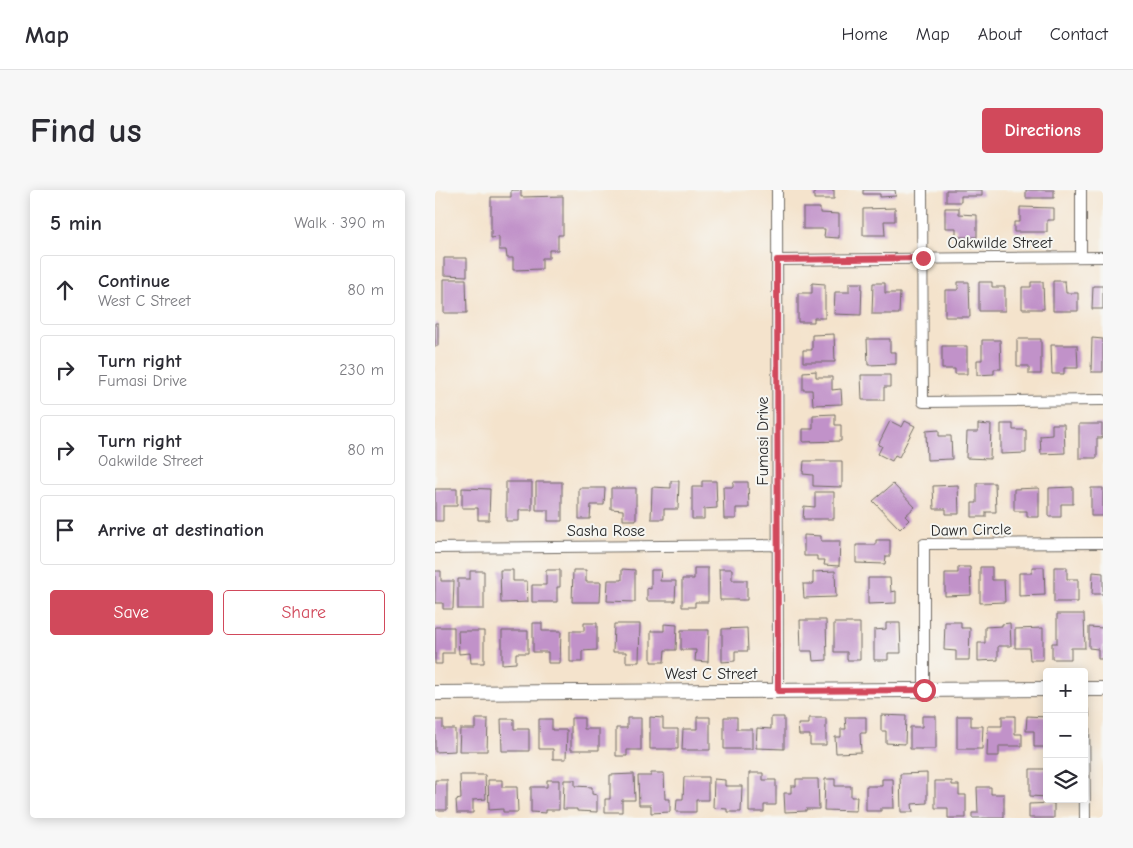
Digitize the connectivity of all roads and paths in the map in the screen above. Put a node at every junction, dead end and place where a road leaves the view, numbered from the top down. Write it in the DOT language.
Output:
graph roads {
  1 [pos="777,190"];
  2 [pos="922,190"];
  3 [pos="1081,190"];
  4 [pos="1081,257"];
  5 [pos="1103,257"];
  6 [pos="923,258"];
  7 [pos="777,260"];
  8 [pos="1103,400"];
  9 [pos="1103,543"];
  10 [pos="778,545"];
  11 [pos="435,548"];
  12 [pos="1043,689"];
  13 [pos="1088,689"];
  14 [pos="1103,689"];
  15 [pos="924,690"];
  16 [pos="778,691"];
  17 [pos="435,693"];
  18 [pos="1084,758"];
  19 [pos="1085,818"];
  1 -- 7 [label="street, Fumasi Drive"];
  2 -- 6 [label="street"];
  3 -- 4 [label="street"];
  4 -- 5 [label="street, Oakwilde Street"];
  4 -- 6 [label="street, Oakwilde Street"];
  6 -- 7 [label="street, Oakwilde Street"];
  6 -- 8 [label="street"];
  7 -- 10 [label="street, Fumasi Drive"];
  9 -- 15 [label="street, Dawn Circle"];
  10 -- 11 [label="street, Sasha Rose"];
  10 -- 16 [label="street, Fumasi Drive"];
  12 -- 15 [label="street, West C Street"];
  13 -- 14 [label="street"];
  15 -- 16 [label="street, West C Street"];
  16 -- 17 [label="street, West C Street"];
  18 -- 19 [label="street"];
}
